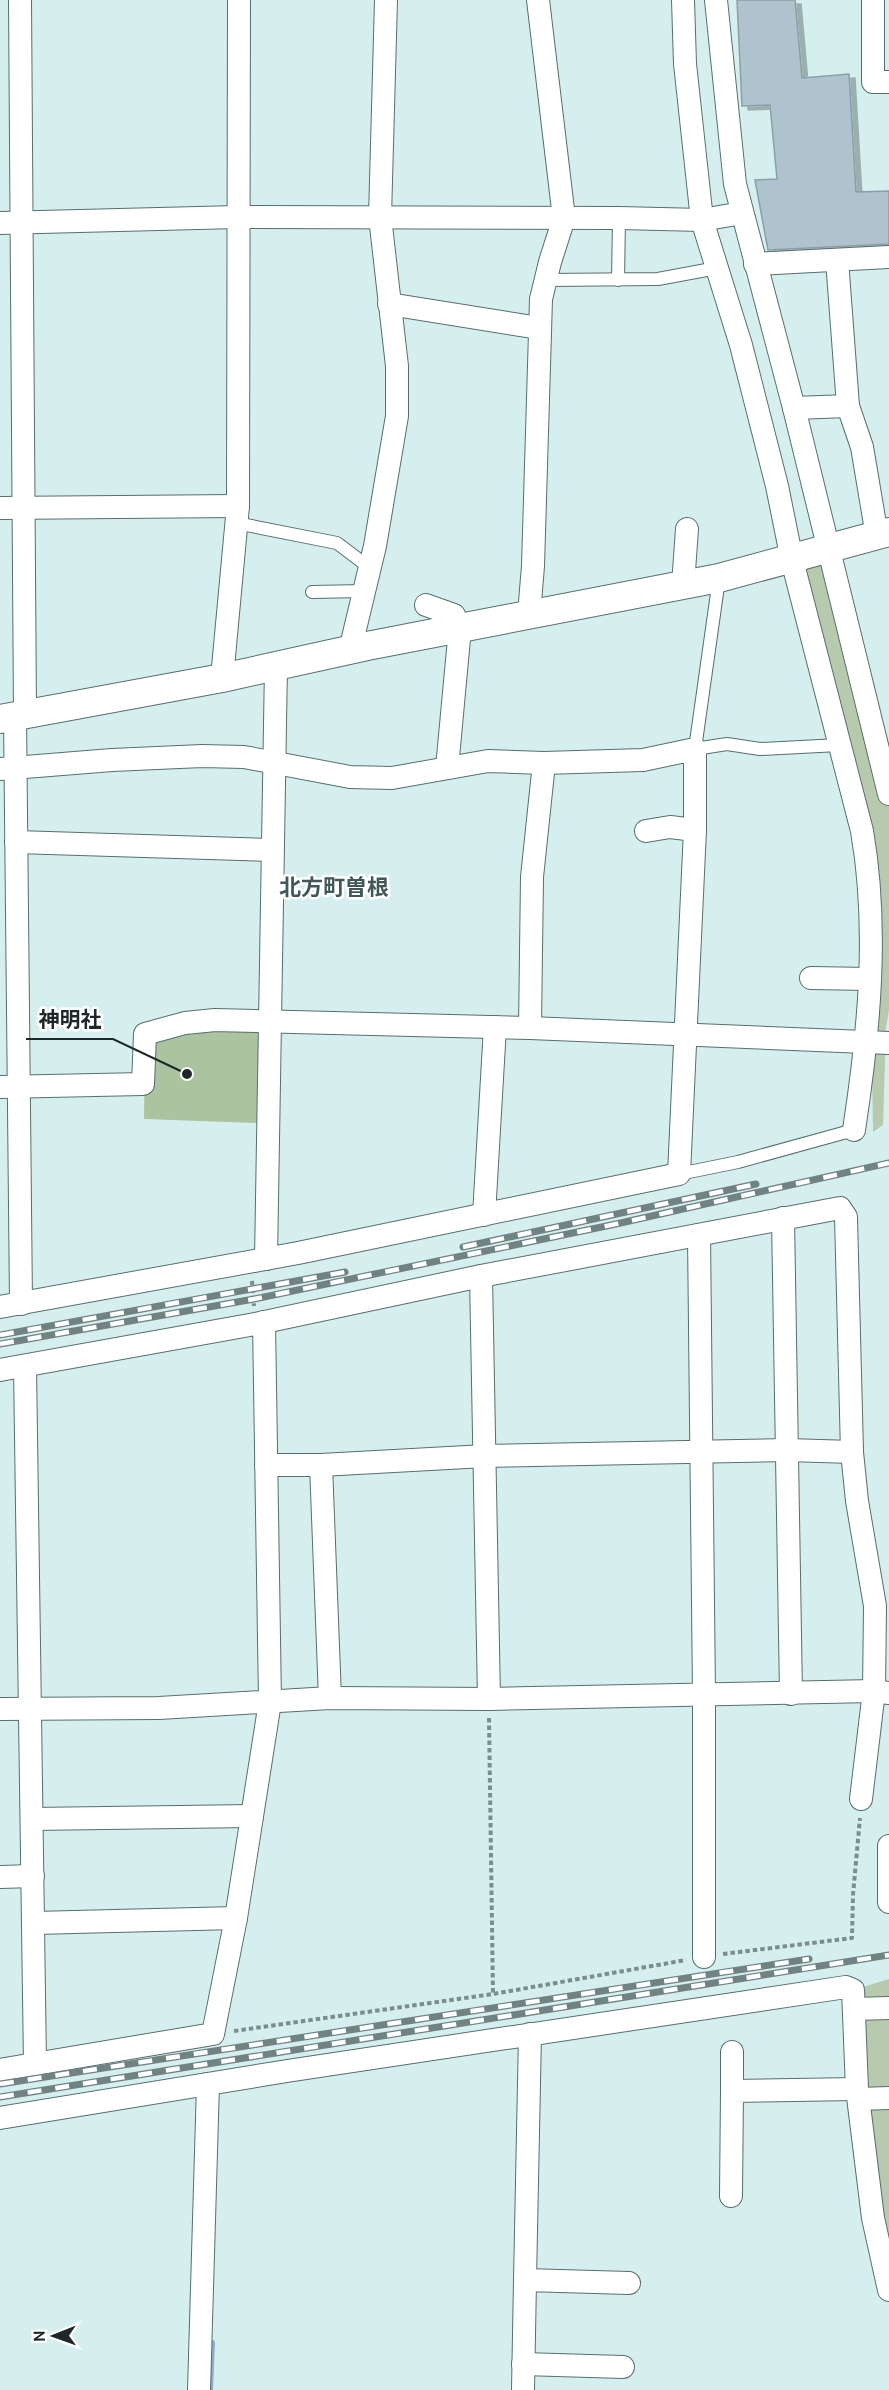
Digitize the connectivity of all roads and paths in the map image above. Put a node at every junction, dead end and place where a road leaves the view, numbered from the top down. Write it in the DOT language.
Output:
graph roads {
  1 [pos="20,0"];
  2 [pos="239,0"];
  3 [pos="386,0"];
  4 [pos="538,0"];
  5 [pos="683,0"];
  6 [pos="716,0"];
  7 [pos="873,0"];
  8 [pos="889,82"];
  9 [pos="742,213"];
  10 [pos="380,217"];
  11 [pos="238,218"];
  12 [pos="564,218"];
  13 [pos="619,218"];
  14 [pos="702,220"];
  15 [pos="11,223"];
  16 [pos="889,257"];
  17 [pos="837,260"];
  18 [pos="755,264"];
  19 [pos="717,268"];
  20 [pos="546,280"];
  21 [pos="618,280"];
  22 [pos="389,304"];
  23 [pos="540,328"];
  24 [pos="848,406"];
  25 [pos="794,408"];
  26 [pos="0,508"];
  27 [pos="24,509"];
  28 [pos="237,515"];
  29 [pos="687,529"];
  30 [pos="883,534"];
  31 [pos="829,549"];
  32 [pos="792,560"];
  33 [pos="370,568"];
  34 [pos="719,578"];
  35 [pos="683,585"];
  36 [pos="364,591"];
  37 [pos="312,592"];
  38 [pos="426,605"];
  39 [pos="529,614"];
  40 [pos="460,628"];
  41 [pos="350,650"];
  42 [pos="276,666"];
  43 [pos="222,678"];
  44 [pos="13,716"];
  45 [pos="839,745"];
  46 [pos="695,748"];
  47 [pos="275,762"];
  48 [pos="544,763"];
  49 [pos="8,768"];
  50 [pos="447,768"];
  51 [pos="889,794"];
  52 [pos="695,830"];
  53 [pos="645,831"];
  54 [pos="16,842"];
  55 [pos="272,850"];
  56 [pos="811,978"];
  57 [pos="870,979"];
  58 [pos="270,1021"];
  59 [pos="495,1028"];
  60 [pos="530,1028"];
  61 [pos="685,1034"];
  62 [pos="865,1042"];
  63 [pos="889,1042"];
  64 [pos="9,1087"];
  65 [pos="854,1130"];
  66 [pos="679,1174"];
  67 [pos="484,1215"];
  68 [pos="783,1218"];
  69 [pos="699,1235"];
  70 [pos="259,1261"];
  71 [pos="481,1276"];
  72 [pos="11,1305"];
  73 [pos="260,1324"];
  74 [pos="25,1366"];
  75 [pos="0,1370"];
  76 [pos="788,1450"];
  77 [pos="701,1452"];
  78 [pos="852,1452"];
  79 [pos="485,1456"];
  80 [pos="266,1465"];
  81 [pos="321,1465"];
  82 [pos="882,1692"];
  83 [pos="791,1694"];
  84 [pos="704,1695"];
  85 [pos="330,1698"];
  86 [pos="489,1699"];
  87 [pos="270,1702"];
  88 [pos="0,1709"];
  89 [pos="30,1709"];
  90 [pos="861,1799"];
  91 [pos="252,1816"];
  92 [pos="32,1819"];
  93 [pos="889,1846"];
  94 [pos="0,1876"];
  95 [pos="33,1876"];
  96 [pos="889,1902"];
  97 [pos="236,1918"];
  98 [pos="34,1923"];
  99 [pos="704,1957"];
  100 [pos="493,1994"];
  101 [pos="889,2008"];
  102 [pos="854,2009"];
  103 [pos="213,2034"];
  104 [pos="530,2034"];
  105 [pos="732,2052"];
  106 [pos="35,2064"];
  107 [pos="0,2070"];
  108 [pos="208,2084"];
  109 [pos="732,2091"];
  110 [pos="858,2094"];
  111 [pos="889,2098"];
  112 [pos="0,2118"];
  113 [pos="731,2196"];
  114 [pos="881,2217"];
  115 [pos="525,2280"];
  116 [pos="629,2283"];
  117 [pos="889,2290"];
  118 [pos="523,2364"];
  119 [pos="623,2367"];
  120 [pos="199,2390"];
  121 [pos="522,2390"];
  1 -- 15 [label="street"];
  2 -- 11 [label="street"];
  3 -- 10 [label="street"];
  4 -- 12 [label="street"];
  5 -- 14 [label="street"];
  6 -- 9 [label="street"];
  7 -- 8 [label="street"];
  9 -- 14 [label="street"];
  9 -- 18 [label="street"];
  10 -- 11 [label="street"];
  10 -- 12 [label="street"];
  10 -- 22 [label="street"];
  11 -- 15 [label="street"];
  11 -- 28 [label="street"];
  12 -- 13 [label="street"];
  12 -- 20 [label="street"];
  13 -- 14 [label="street"];
  13 -- 21 [label="lane"];
  14 -- 19 [label="street"];
  15 -- 27 [label="street"];
  16 -- 17 [label="street"];
  17 -- 18 [label="street"];
  17 -- 24 [label="street"];
  18 -- 25 [label="street"];
  19 -- 21 [label="lane"];
  19 -- 32 [label="street"];
  20 -- 21 [label="lane"];
  20 -- 23 [label="street"];
  22 -- 23 [label="street"];
  22 -- 33 [label="street"];
  23 -- 39 [label="street"];
  24 -- 25 [label="street"];
  24 -- 30 [label="street"];
  25 -- 31 [label="street"];
  26 -- 27 [label="street"];
  27 -- 28 [label="street"];
  27 -- 44 [label="street"];
  28 -- 33 [label="lane"];
  28 -- 43 [label="street"];
  29 -- 35 [label="street"];
  30 -- 31 [label="street"];
  31 -- 32 [label="street"];
  31 -- 51 [label="street"];
  32 -- 34 [label="street"];
  32 -- 45 [label="street"];
  33 -- 36 [label="street"];
  34 -- 35 [label="street"];
  34 -- 46 [label="lane"];
  35 -- 39 [label="street"];
  36 -- 37 [label="lane"];
  36 -- 41 [label="street"];
  38 -- 40 [label="street"];
  39 -- 40 [label="street"];
  40 -- 41 [label="street"];
  40 -- 50 [label="street"];
  41 -- 42 [label="street"];
  42 -- 43 [label="street"];
  42 -- 47 [label="street"];
  43 -- 44 [label="street"];
  44 -- 49 [label="street"];
  45 -- 46 [label="lane"];
  45 -- 57 [label="street"];
  46 -- 48 [label="street"];
  46 -- 52 [label="street"];
  47 -- 49 [label="street"];
  47 -- 50 [label="street"];
  47 -- 55 [label="street"];
  48 -- 50 [label="street"];
  48 -- 60 [label="street"];
  49 -- 54 [label="street"];
  52 -- 53 [label="street"];
  52 -- 61 [label="street"];
  54 -- 55 [label="street"];
  54 -- 64 [label="street"];
  55 -- 58 [label="street"];
  56 -- 57 [label="street"];
  57 -- 62 [label="street"];
  58 -- 59 [label="street"];
  58 -- 64 [label="street"];
  58 -- 70 [label="street"];
  59 -- 60 [label="street"];
  59 -- 67 [label="street"];
  60 -- 61 [label="street"];
  61 -- 62 [label="street"];
  61 -- 66 [label="street"];
  62 -- 63 [label="street"];
  62 -- 65 [label="street"];
  64 -- 72 [label="street"];
  65 -- 66 [label="lane"];
  66 -- 67 [label="street"];
  67 -- 70 [label="street"];
  68 -- 69 [label="street"];
  68 -- 76 [label="street"];
  68 -- 78 [label="street"];
  69 -- 71 [label="street"];
  69 -- 77 [label="street"];
  70 -- 72 [label="street"];
  70 -- 73 [label="path"];
  71 -- 73 [label="street"];
  71 -- 79 [label="street"];
  73 -- 74 [label="street"];
  73 -- 80 [label="street"];
  74 -- 75 [label="street"];
  74 -- 89 [label="street"];
  76 -- 77 [label="street"];
  76 -- 78 [label="street"];
  76 -- 83 [label="street"];
  77 -- 79 [label="street"];
  77 -- 84 [label="street"];
  78 -- 82 [label="street"];
  79 -- 81 [label="street"];
  79 -- 86 [label="street"];
  80 -- 81 [label="street"];
  80 -- 87 [label="street"];
  81 -- 85 [label="street"];
  82 -- 83 [label="street"];
  82 -- 90 [label="street"];
  83 -- 84 [label="street"];
  84 -- 86 [label="street"];
  84 -- 99 [label="street"];
  85 -- 86 [label="street"];
  85 -- 87 [label="street"];
  86 -- 100 [label="path"];
  87 -- 89 [label="street"];
  87 -- 91 [label="street"];
  88 -- 89 [label="street"];
  89 -- 92 [label="street"];
  90 -- 99 [label="path"];
  91 -- 92 [label="street"];
  91 -- 97 [label="street"];
  92 -- 95 [label="street"];
  93 -- 96 [label="street"];
  94 -- 95 [label="street"];
  95 -- 98 [label="street"];
  97 -- 98 [label="street"];
  97 -- 103 [label="street"];
  98 -- 106 [label="street"];
  99 -- 100 [label="path"];
  100 -- 103 [label="path"];
  101 -- 102 [label="street"];
  102 -- 104 [label="street"];
  102 -- 110 [label="street"];
  103 -- 106 [label="street"];
  104 -- 108 [label="street"];
  104 -- 115 [label="street"];
  105 -- 109 [label="street"];
  106 -- 107 [label="street"];
  108 -- 112 [label="street"];
  108 -- 120 [label="street"];
  109 -- 110 [label="street"];
  109 -- 113 [label="street"];
  110 -- 111 [label="street"];
  110 -- 114 [label="street"];
  114 -- 117 [label="street"];
  115 -- 116 [label="street"];
  115 -- 118 [label="street"];
  118 -- 119 [label="street"];
  118 -- 121 [label="street"];
}
